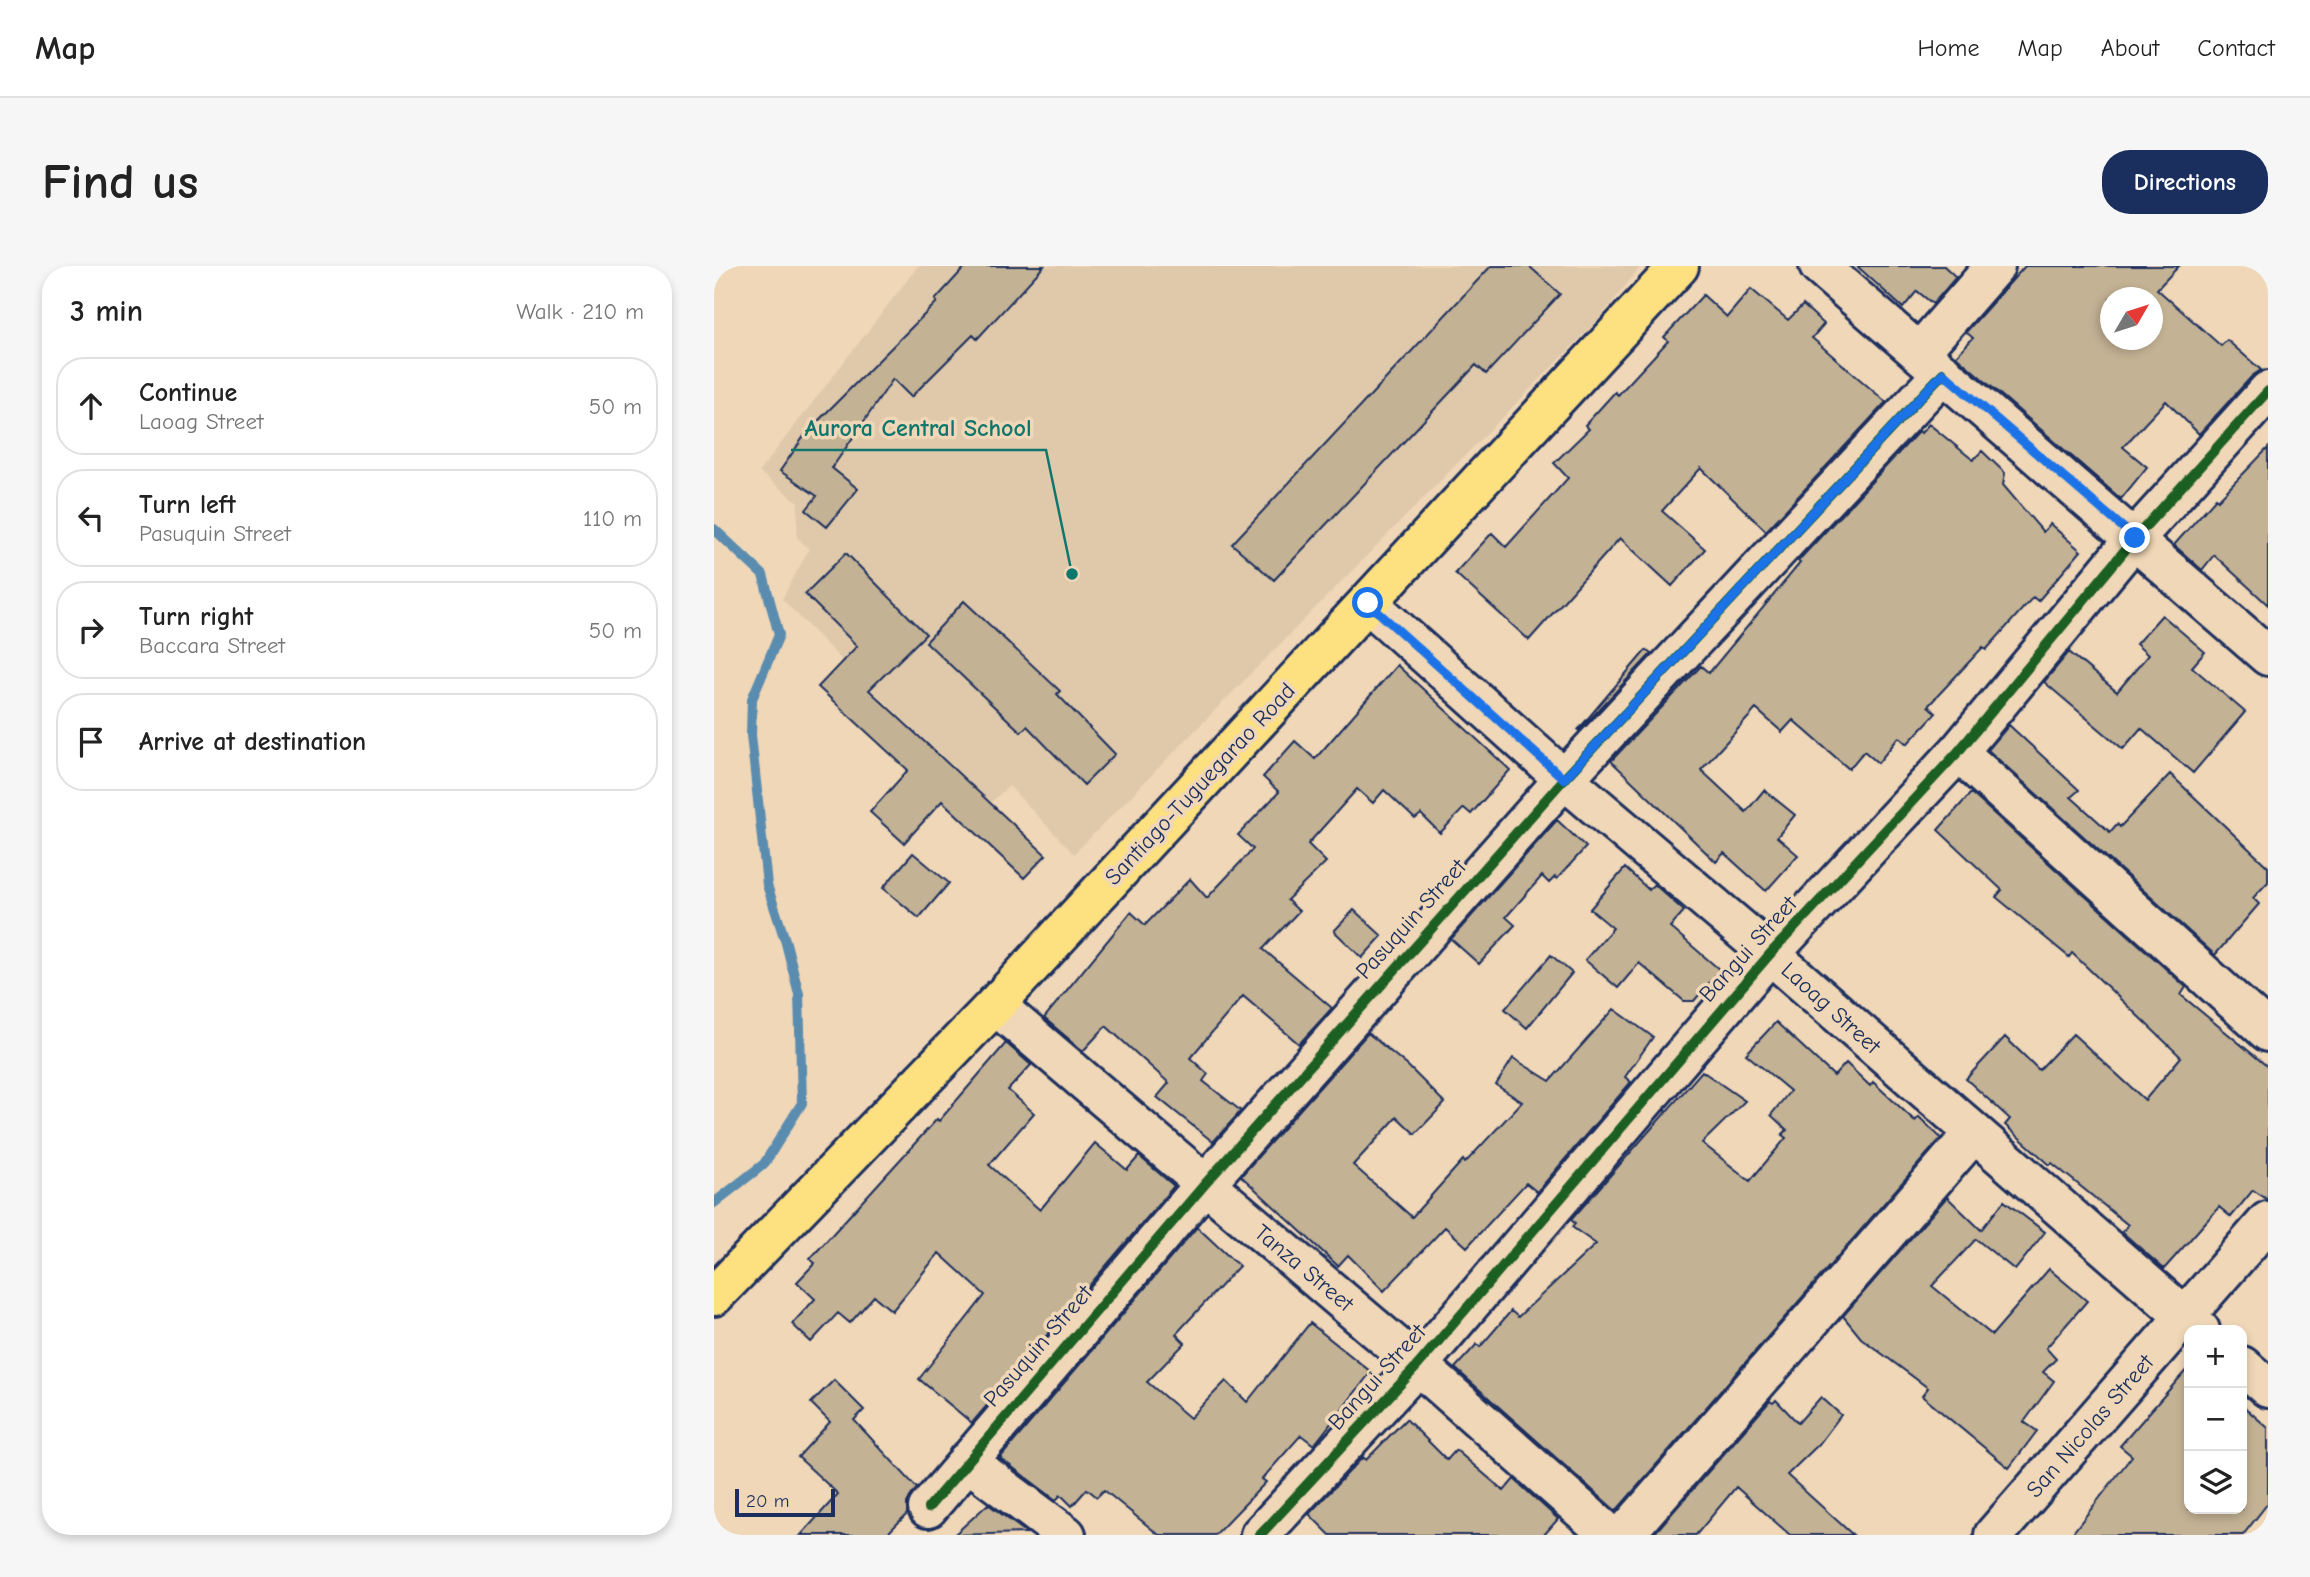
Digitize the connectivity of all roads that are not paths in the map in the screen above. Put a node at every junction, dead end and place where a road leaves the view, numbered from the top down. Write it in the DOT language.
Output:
graph roads {
  1 [pos="1679,266"];
  2 [pos="1819,266"];
  3 [pos="1995,266"];
  4 [pos="1931,363"];
  5 [pos="2268,391"];
  6 [pos="2135,538"];
  7 [pos="1368,603"];
  8 [pos="2268,656"];
  9 [pos="1958,752"];
  10 [pos="1564,779"];
  11 [pos="1770,954"];
  12 [pos="995,1005"];
  13 [pos="2268,1032"];
  14 [pos="1973,1134"];
  15 [pos="1205,1184"];
  16 [pos="2268,1221"];
  17 [pos="721,1289"];
  18 [pos="2193,1324"];
  19 [pos="1418,1365"];
  20 [pos="2247,1370"];
  21 [pos="2268,1388"];
  22 [pos="967,1461"];
  23 [pos="928,1508"];
  24 [pos="1066,1535"];
  25 [pos="1260,1535"];
  26 [pos="1611,1535"];
  27 [pos="1624,1535"];
  28 [pos="1994,1535"];
  1 -- 7 [label="highway, Santiago-Tuguegarao Road"];
  2 -- 4 [label="street"];
  3 -- 4 [label="street, Pasuquin Street"];
  4 -- 6 [label="street"];
  4 -- 10 [label="street, Pasuquin Street"];
  5 -- 6 [label="street, Bangui Street"];
  6 -- 8 [label="street"];
  6 -- 9 [label="street, Bangui Street"];
  7 -- 10 [label="street, Laoag Street"];
  7 -- 12 [label="highway, Santiago-Tuguegarao Road"];
  9 -- 11 [label="street, Bangui Street"];
  9 -- 13 [label="street"];
  10 -- 11 [label="street, Laoag Street"];
  10 -- 15 [label="street, Pasuquin Street"];
  11 -- 14 [label="street, Laoag Street"];
  11 -- 19 [label="street, Bangui Street"];
  12 -- 15 [label="street, Tanza Street"];
  12 -- 17 [label="highway, Santiago-Tuguegarao Road"];
  14 -- 18 [label="street, Laoag Street"];
  14 -- 27 [label="street"];
  15 -- 19 [label="street, Tanza Street"];
  15 -- 22 [label="street, Pasuquin Street"];
  16 -- 18 [label="street, San Nicolas Street"];
  18 -- 28 [label="street, San Nicolas Street"];
  19 -- 25 [label="street, Bangui Street"];
  19 -- 26 [label="street, Tanza Street"];
  20 -- 21 [label="street"];
  22 -- 23 [label="street, Pasuquin Street"];
  22 -- 24 [label="street"];
}
